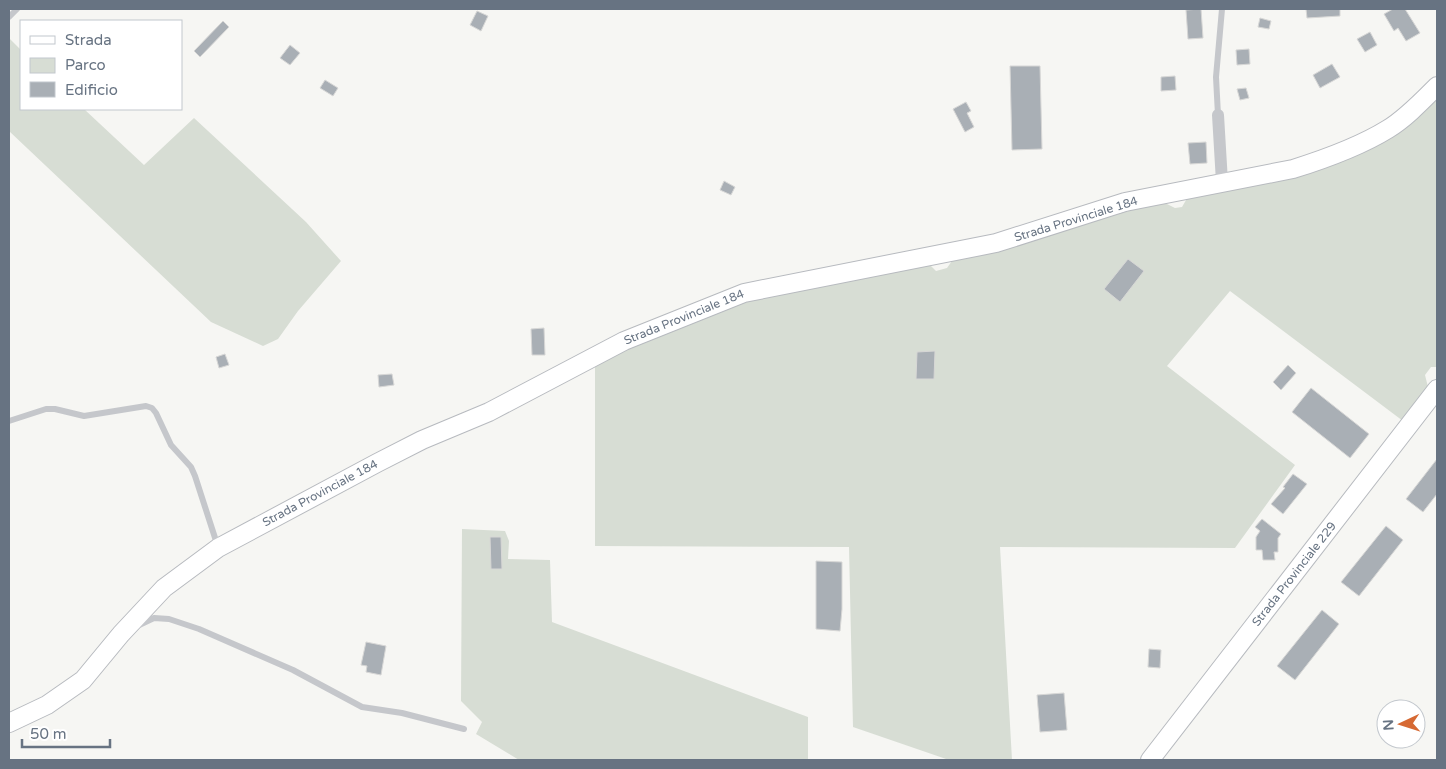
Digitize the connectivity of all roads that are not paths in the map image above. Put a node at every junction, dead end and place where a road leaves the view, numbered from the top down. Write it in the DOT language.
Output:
graph roads {
  1 [pos="17,9"];
  2 [pos="1222,9"];
  3 [pos="9,17"];
  4 [pos="1437,86"];
  5 [pos="1218,115"];
  6 [pos="1222,182"];
  7 [pos="1437,389"];
  8 [pos="9,421"];
  9 [pos="218,548"];
  10 [pos="121,634"];
  11 [pos="9,723"];
  12 [pos="464,729"];
  13 [pos="1150,760"];
  1 -- 3 [label="lane"];
  2 -- 5 [label="lane"];
  4 -- 6 [label="street, Strada Provinciale 184"];
  5 -- 6 [label="street"];
  6 -- 9 [label="street, Strada Provinciale 184"];
  7 -- 13 [label="street, Strada Provinciale 229"];
  8 -- 9 [label="lane"];
  9 -- 10 [label="street, Strada Provinciale 184"];
  10 -- 11 [label="street, Strada Provinciale 184"];
  10 -- 12 [label="lane"];
}
